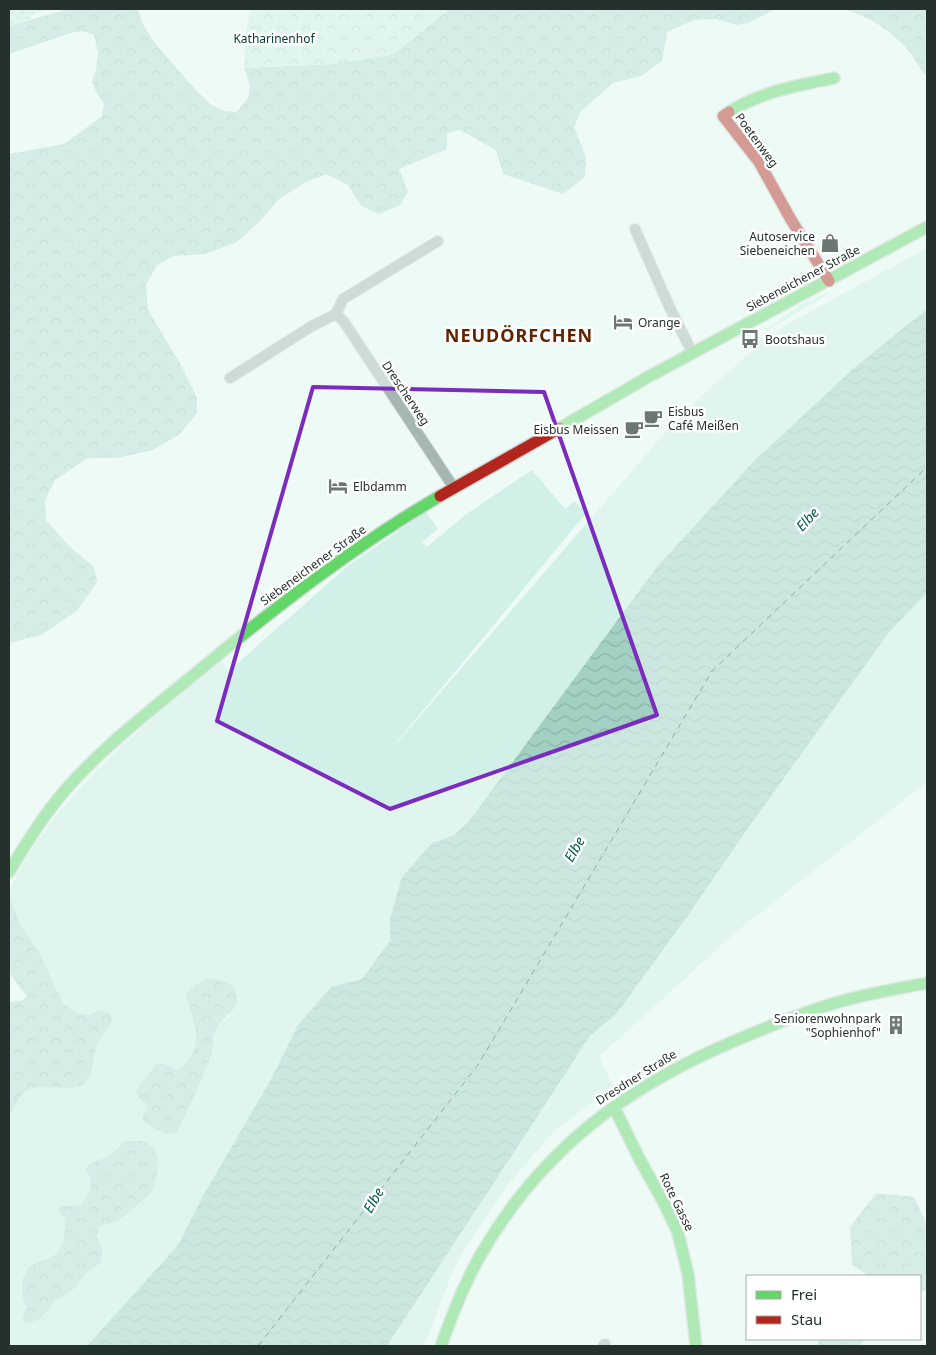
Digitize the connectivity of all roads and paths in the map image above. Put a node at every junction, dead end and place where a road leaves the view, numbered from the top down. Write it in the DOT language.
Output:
graph roads {
  1 [pos="834,78"];
  2 [pos="927,227"];
  3 [pos="635,229"];
  4 [pos="438,241"];
  5 [pos="829,281"];
  6 [pos="336,314"];
  7 [pos="692,352"];
  8 [pos="230,378"];
  9 [pos="454,488"];
  10 [pos="9,872"];
  11 [pos="927,983"];
  12 [pos="614,1106"];
  13 [pos="441,1346"];
  14 [pos="696,1346"];
  1 -- 5 [label="main road, Poetenweg"];
  2 -- 5 [label="main road, Siebeneichener Straße"];
  3 -- 7 [label="street"];
  4 -- 6 [label="street"];
  5 -- 7 [label="main road, Siebeneichener Straße"];
  6 -- 8 [label="street"];
  6 -- 9 [label="street, Drescherweg"];
  7 -- 9 [label="main road, Siebeneichener Straße"];
  9 -- 10 [label="main road, Siebeneichener Straße"];
  11 -- 12 [label="main road, Dresdner Straße"];
  12 -- 13 [label="main road, Dresdner Straße"];
  12 -- 14 [label="main road, Rote Gasse"];
}
